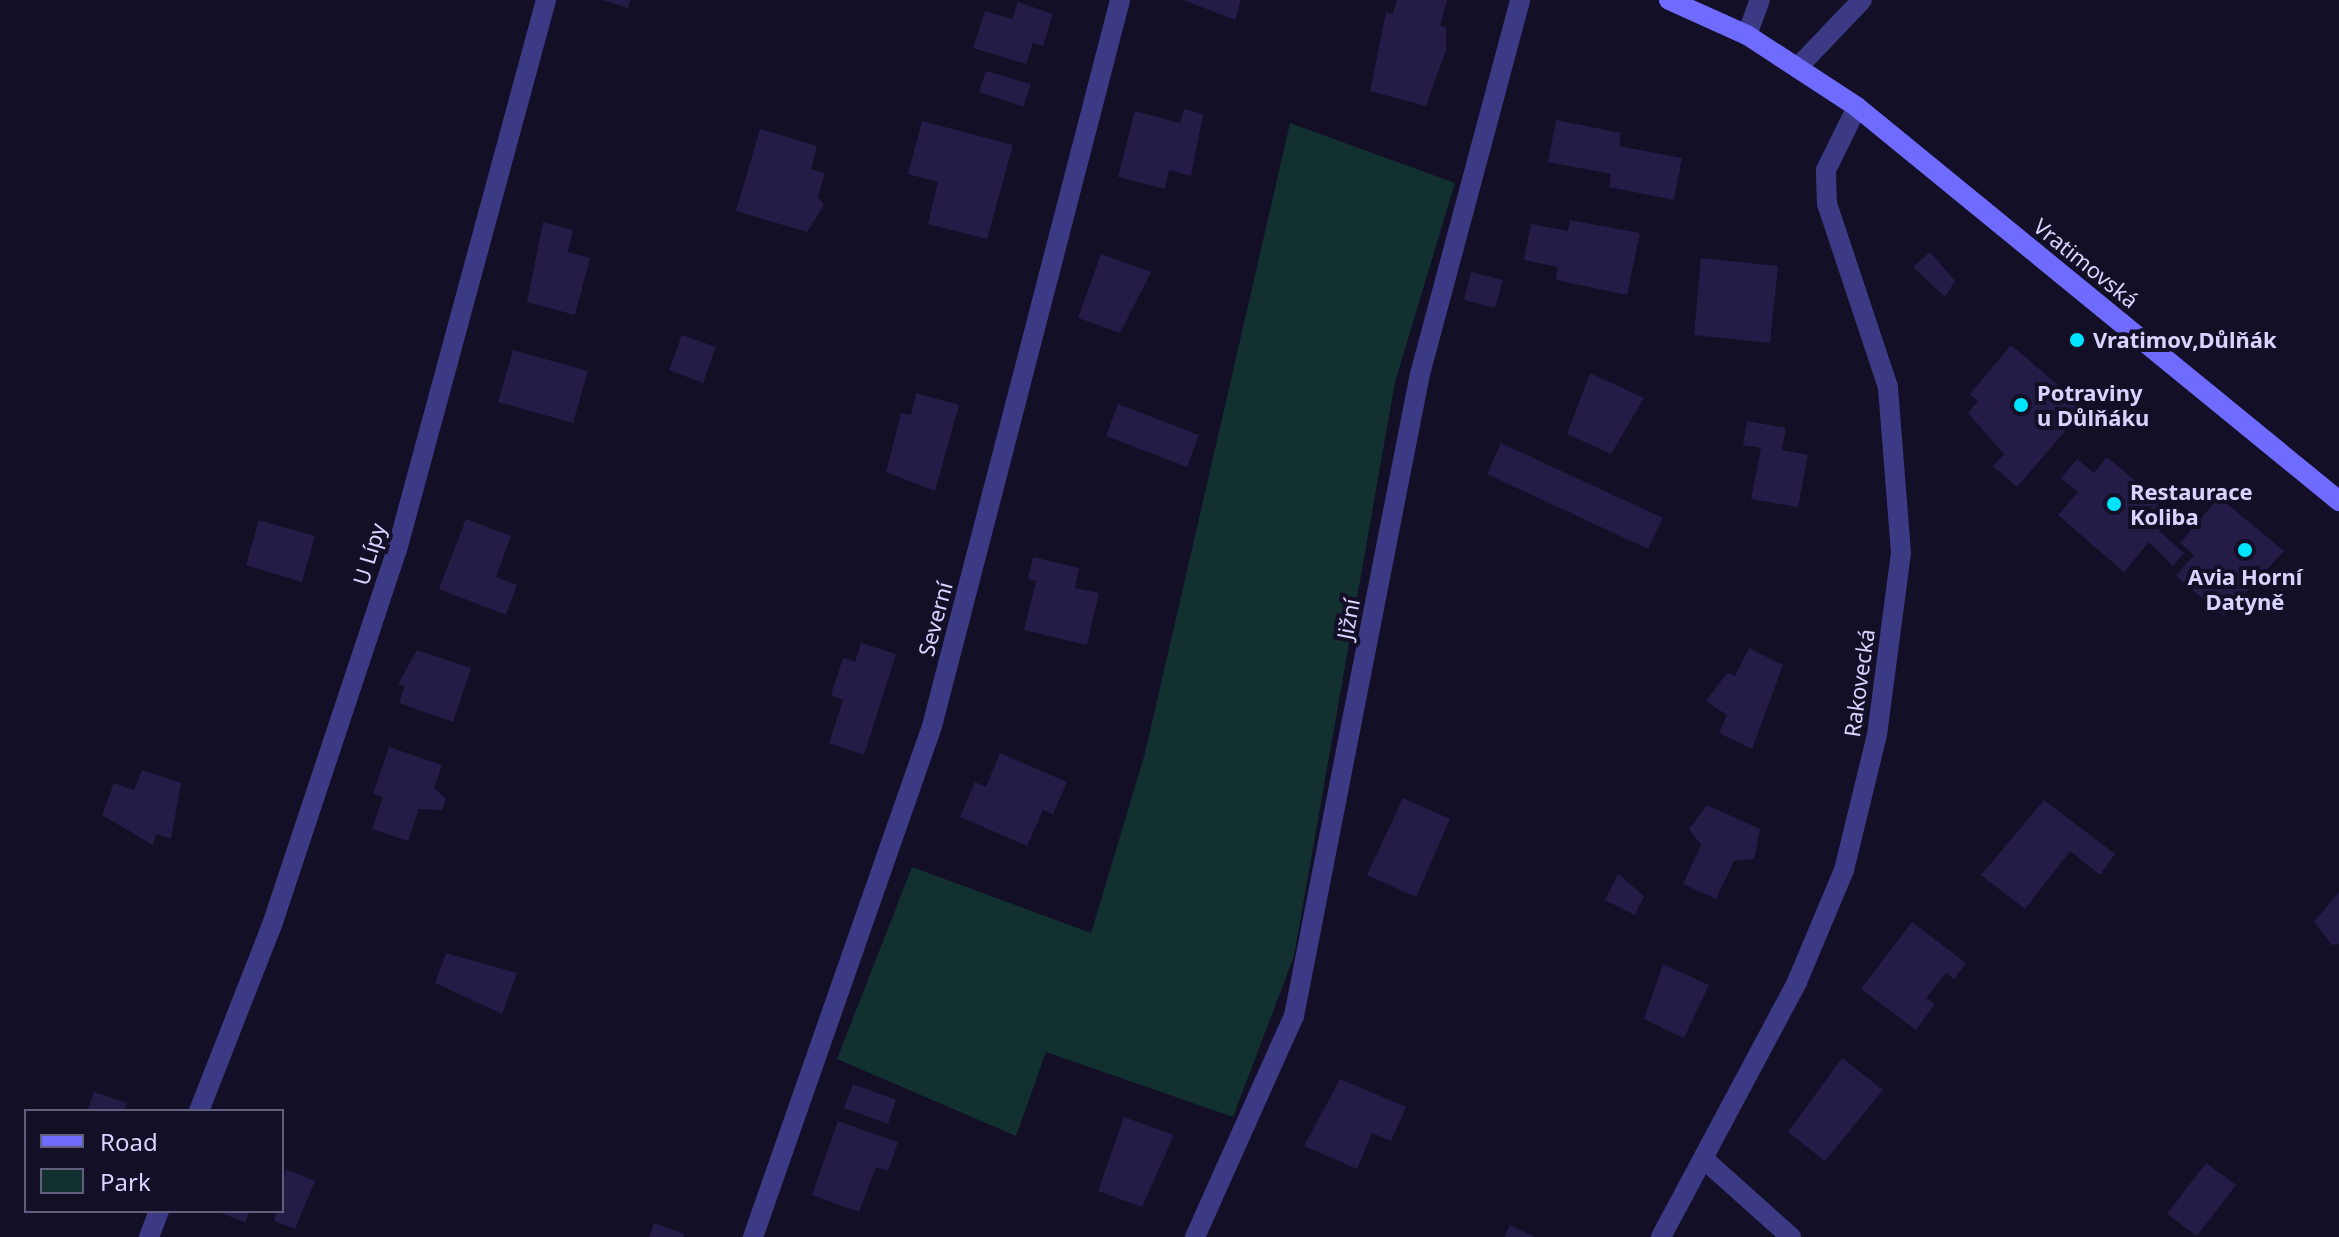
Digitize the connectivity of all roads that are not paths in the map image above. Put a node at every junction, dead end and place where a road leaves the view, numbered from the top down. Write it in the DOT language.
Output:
graph roads {
  1 [pos="546,0"];
  2 [pos="1120,0"];
  3 [pos="1520,0"];
  4 [pos="1669,0"];
  5 [pos="1760,0"];
  6 [pos="1862,0"];
  7 [pos="1747,35"];
  8 [pos="1799,66"];
  9 [pos="1857,107"];
  10 [pos="2339,501"];
  11 [pos="200,1109"];
  12 [pos="1706,1161"];
  13 [pos="158,1213"];
  14 [pos="149,1237"];
  15 [pos="753,1237"];
  16 [pos="1195,1237"];
  17 [pos="1661,1237"];
  18 [pos="1791,1237"];
  1 -- 11 [label="street, U Lípy"];
  2 -- 15 [label="street, Severní"];
  3 -- 16 [label="street, Jižní"];
  4 -- 7 [label="main road, Vratimovská"];
  5 -- 7 [label="street"];
  6 -- 8 [label="street"];
  7 -- 8 [label="main road, Vratimovská"];
  8 -- 9 [label="main road, Vratimovská"];
  9 -- 10 [label="main road, Vratimovská"];
  9 -- 12 [label="street, Rakovecká"];
  12 -- 17 [label="street, Rakovecká"];
  12 -- 18 [label="street"];
  13 -- 14 [label="street"];
}
